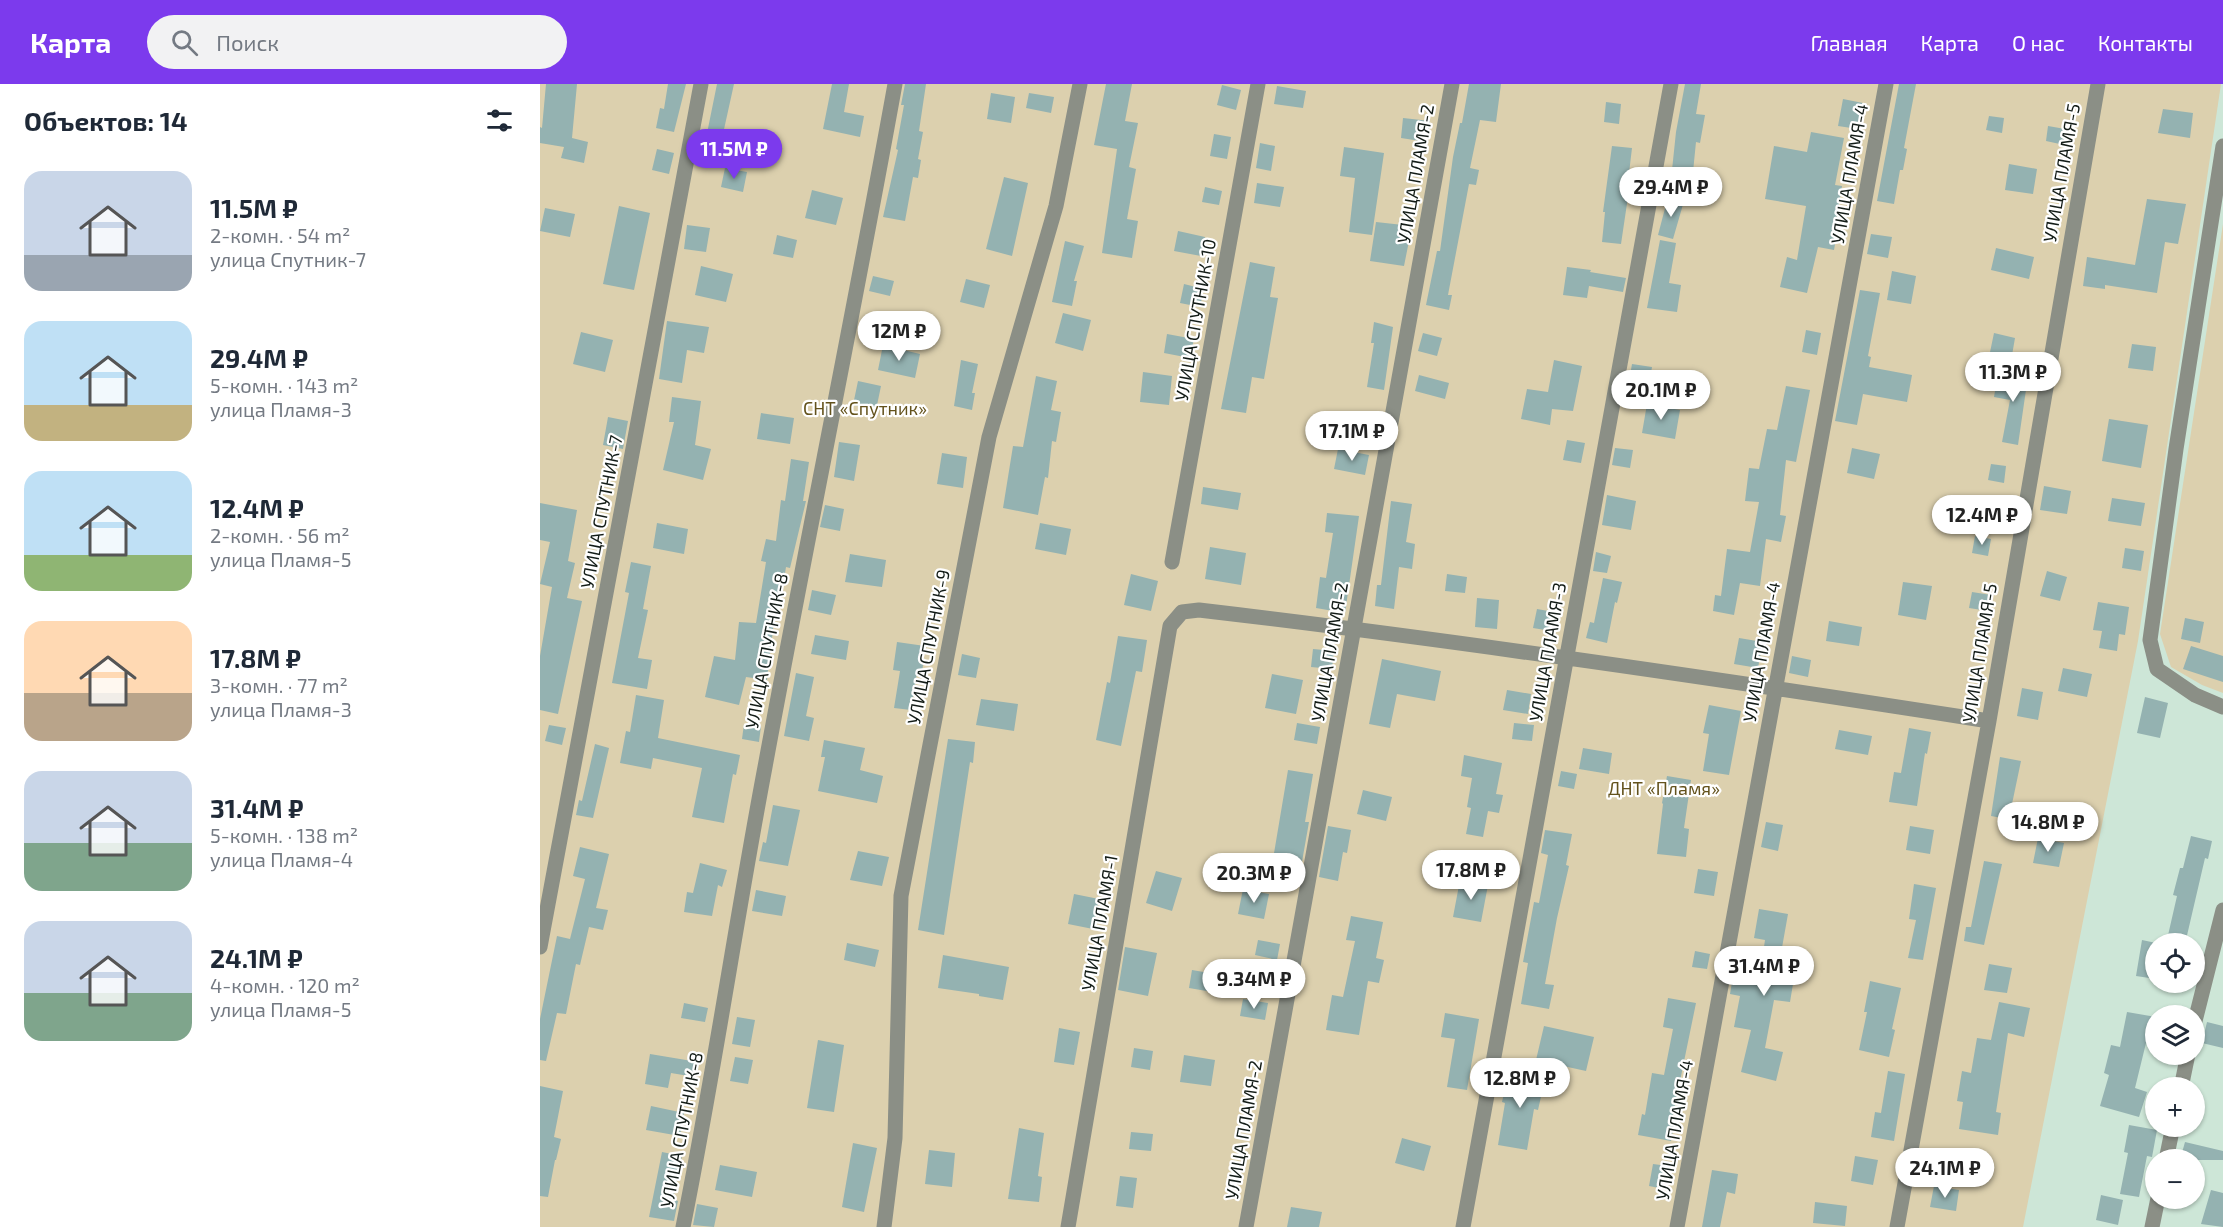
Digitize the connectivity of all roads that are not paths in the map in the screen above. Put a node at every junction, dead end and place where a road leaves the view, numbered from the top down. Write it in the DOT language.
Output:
graph roads {
  1 [pos="702,84"];
  2 [pos="895,84"];
  3 [pos="1080,84"];
  4 [pos="1258,84"];
  5 [pos="1452,84"];
  6 [pos="1671,84"];
  7 [pos="1886,84"];
  8 [pos="2097,84"];
  9 [pos="2223,146"];
  10 [pos="1172,562"];
  11 [pos="1354,628"];
  12 [pos="1567,659"];
  13 [pos="1775,688"];
  14 [pos="2223,707"];
  15 [pos="1989,722"];
  16 [pos="2223,910"];
  17 [pos="540,947"];
  18 [pos="2199,1005"];
  19 [pos="2156,1209"];
  20 [pos="683,1227"];
  21 [pos="884,1227"];
  22 [pos="1068,1227"];
  23 [pos="1246,1227"];
  24 [pos="1463,1227"];
  25 [pos="1677,1227"];
  26 [pos="1897,1227"];
  27 [pos="2152,1227"];
  1 -- 17 [label="street, УЛИЦА СПУТНИК-7"];
  2 -- 20 [label="street, УЛИЦА СПУТНИК-8"];
  3 -- 21 [label="street, УЛИЦА СПУТНИК-9"];
  4 -- 10 [label="street, УЛИЦА СПУТНИК-10"];
  5 -- 11 [label="street, УЛИЦА ПЛАМЯ-2"];
  6 -- 12 [label="street, УЛИЦА ПЛАМЯ-3"];
  7 -- 13 [label="street, УЛИЦА ПЛАМЯ-4"];
  8 -- 15 [label="street, УЛИЦА ПЛАМЯ-5"];
  9 -- 14 [label="street"];
  11 -- 12 [label="street"];
  11 -- 22 [label="street, УЛИЦА ПЛАМЯ-1"];
  11 -- 23 [label="street, УЛИЦА ПЛАМЯ-2"];
  12 -- 13 [label="street"];
  12 -- 24 [label="street, УЛИЦА ПЛАМЯ-3"];
  13 -- 15 [label="street"];
  13 -- 25 [label="street, УЛИЦА ПЛАМЯ-4"];
  15 -- 26 [label="street, УЛИЦА ПЛАМЯ-5"];
  16 -- 18 [label="street"];
  19 -- 27 [label="street"];
}
